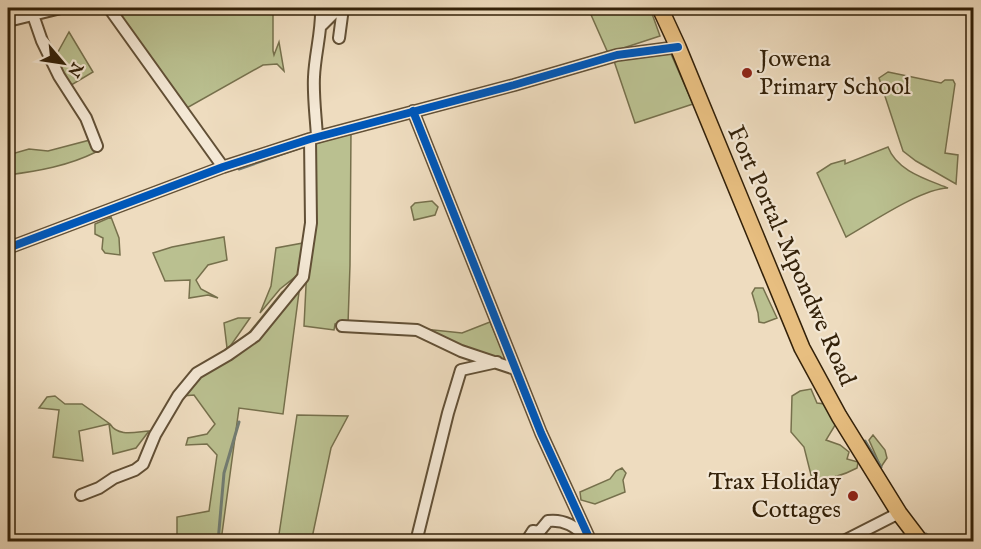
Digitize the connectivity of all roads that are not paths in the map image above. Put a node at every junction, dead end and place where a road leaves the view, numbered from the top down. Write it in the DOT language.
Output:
graph roads {
  1 [pos="61,8"];
  2 [pos="109,8"];
  3 [pos="321,8"];
  4 [pos="341,8"];
  5 [pos="660,8"];
  6 [pos="33,15"];
  7 [pos="8,21"];
  8 [pos="322,25"];
  9 [pos="339,38"];
  10 [pos="678,47"];
  11 [pos="413,111"];
  12 [pos="314,138"];
  13 [pos="97,146"];
  14 [pos="223,167"];
  15 [pos="8,248"];
  16 [pos="342,326"];
  17 [pos="497,362"];
  18 [pos="515,369"];
  19 [pos="81,495"];
  20 [pos="899,513"];
  21 [pos="591,540"];
  22 [pos="416,542"];
  23 [pos="526,542"];
  24 [pos="842,542"];
  25 [pos="921,542"];
  1 -- 6 [label="street"];
  2 -- 14 [label="street"];
  3 -- 8 [label="street"];
  4 -- 8 [label="street"];
  4 -- 9 [label="street"];
  5 -- 10 [label="highway, Fort Portal-Mpondwe Road"];
  6 -- 7 [label="street"];
  6 -- 13 [label="street"];
  8 -- 12 [label="street"];
  10 -- 11 [label="street"];
  10 -- 20 [label="highway, Fort Portal-Mpondwe Road"];
  11 -- 12 [label="street"];
  11 -- 18 [label="street"];
  12 -- 14 [label="street"];
  12 -- 19 [label="street"];
  14 -- 15 [label="street"];
  16 -- 17 [label="street"];
  17 -- 18 [label="street"];
  17 -- 22 [label="street"];
  18 -- 21 [label="street"];
  20 -- 24 [label="street"];
  20 -- 25 [label="highway, Fort Portal-Mpondwe Road"];
  21 -- 23 [label="street"];
}
